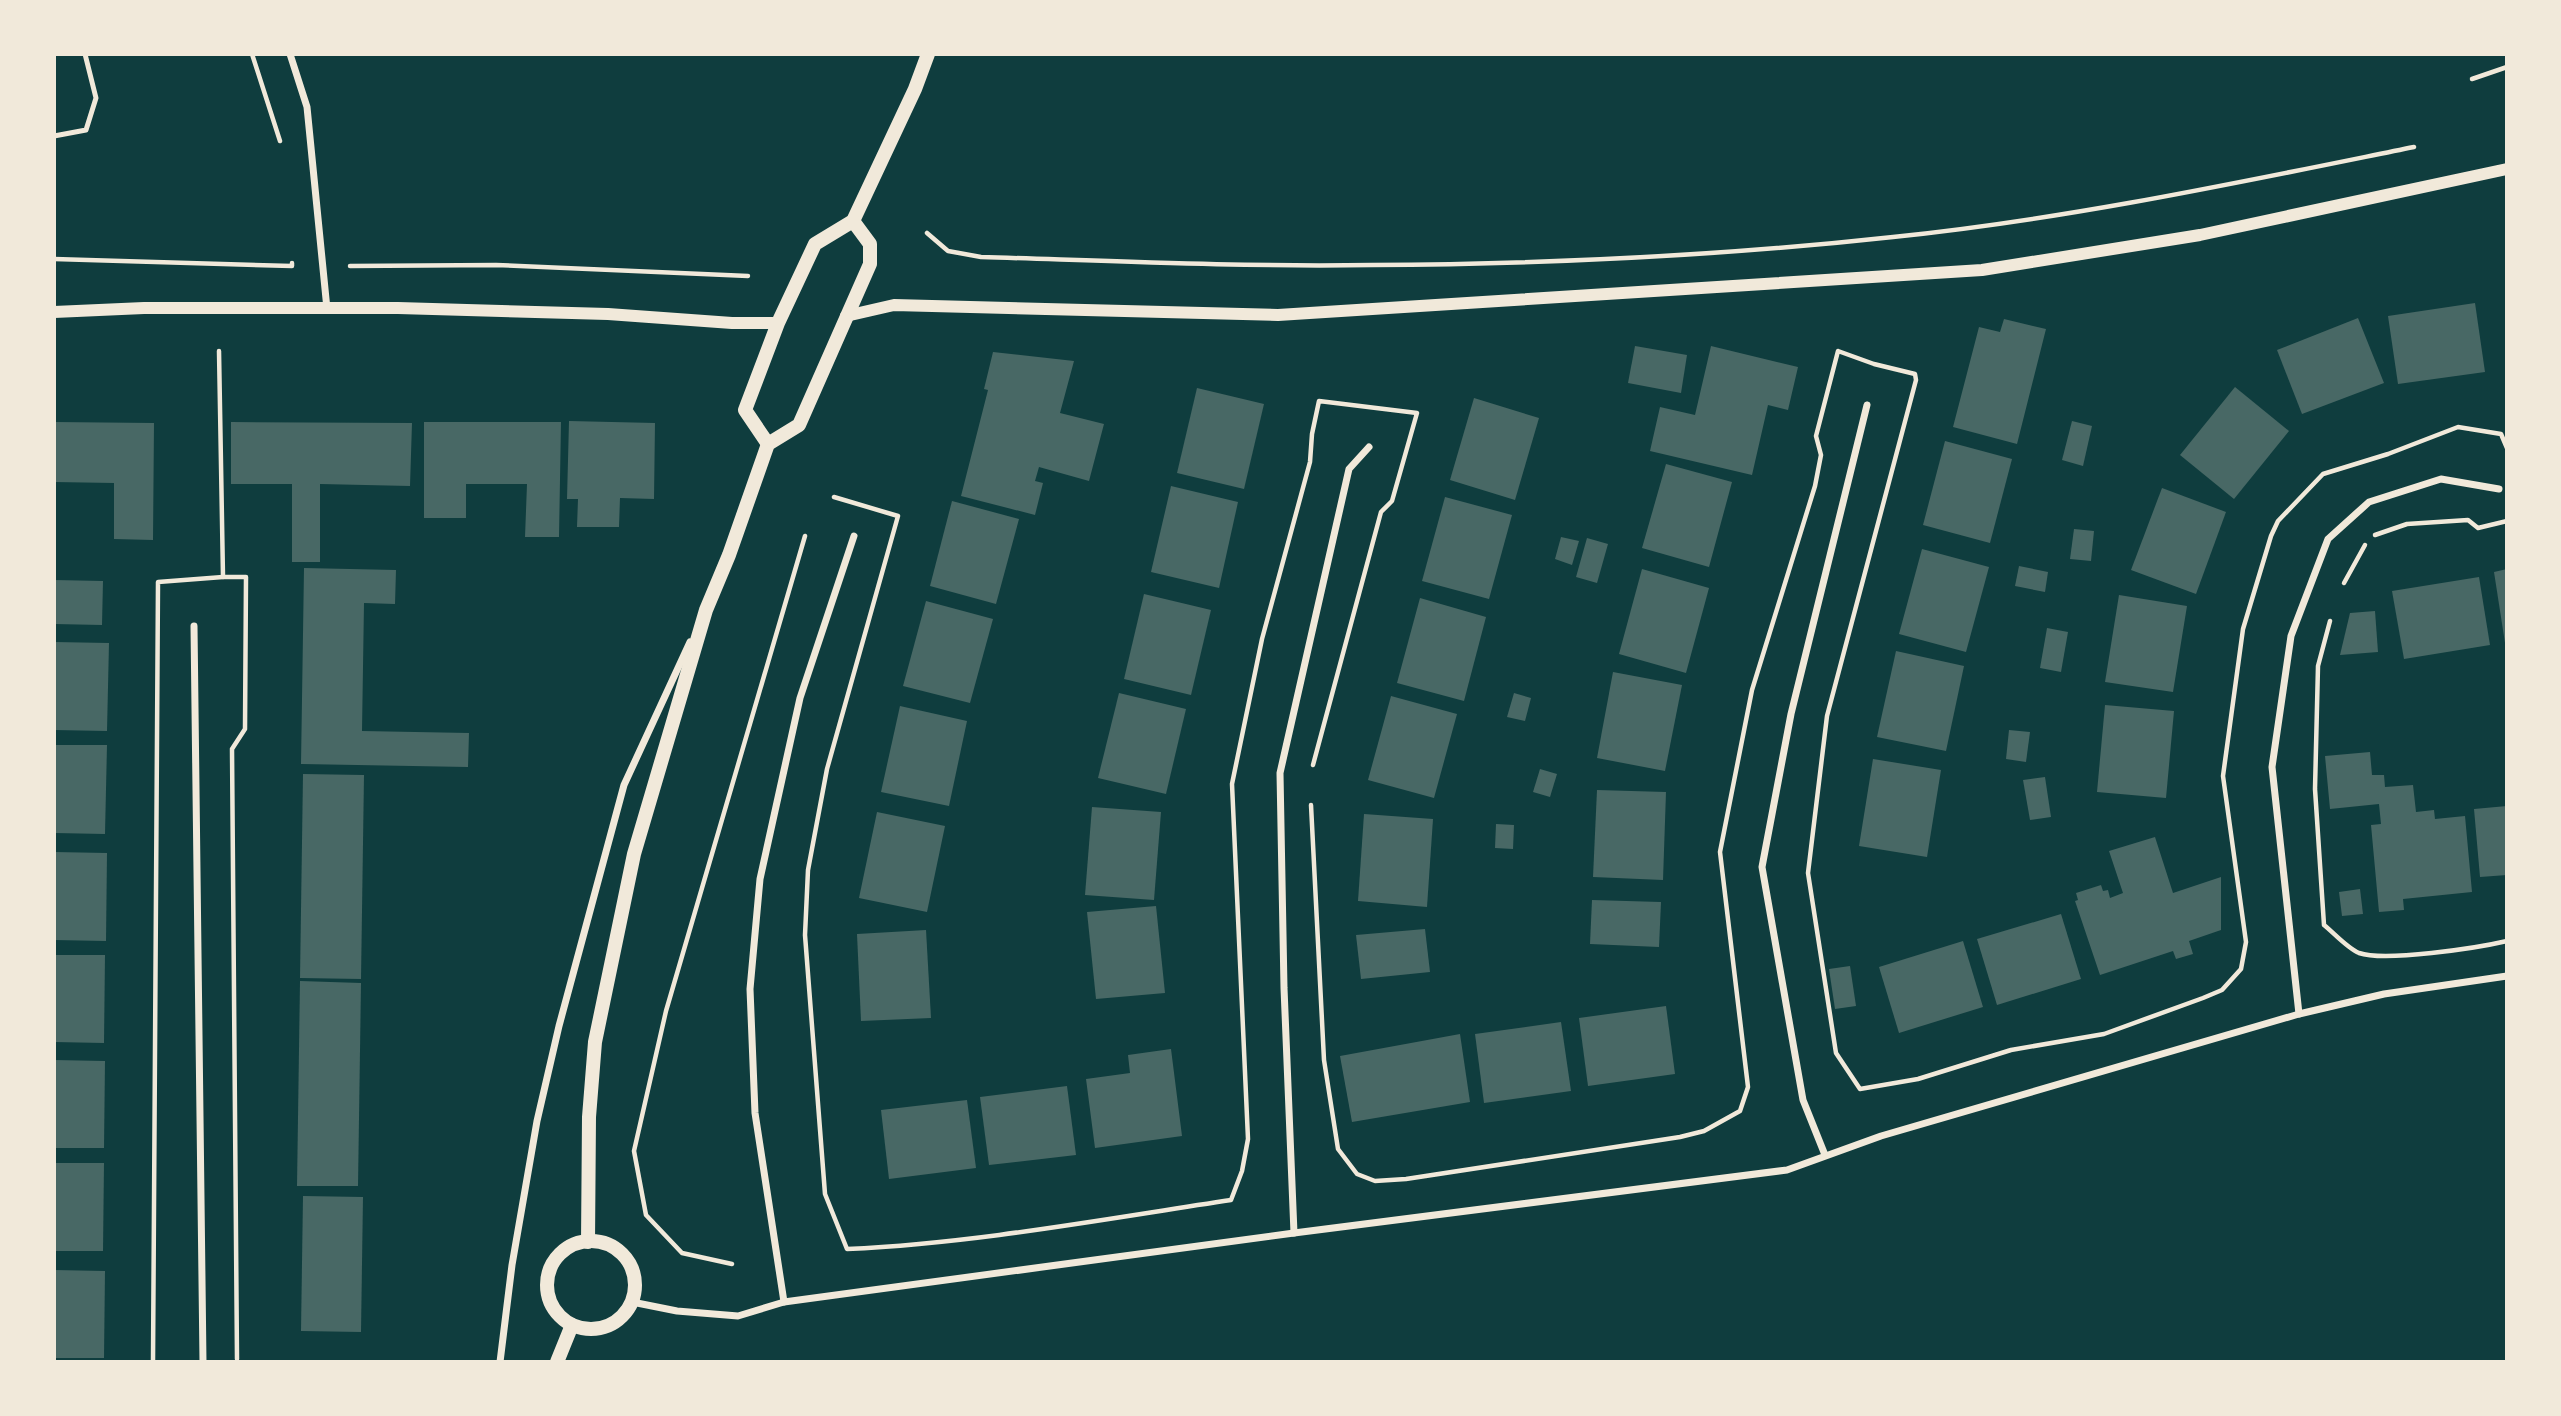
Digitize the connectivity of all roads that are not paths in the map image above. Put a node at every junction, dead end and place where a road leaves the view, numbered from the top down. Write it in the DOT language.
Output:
graph roads {
  1 [pos="85,54"];
  2 [pos="290,54"];
  3 [pos="917,54"];
  4 [pos="928,54"];
  5 [pos="937,54"];
  6 [pos="915,89"];
  7 [pos="54,136"];
  8 [pos="2507,169"];
  9 [pos="853,221"];
  10 [pos="327,310"];
  11 [pos="54,312"];
  12 [pos="846,316"];
  13 [pos="778,323"];
  14 [pos="1867,405"];
  15 [pos="768,444"];
  16 [pos="1369,447"];
  17 [pos="2499,489"];
  18 [pos="854,536"];
  19 [pos="706,610"];
  20 [pos="194,626"];
  21 [pos="2507,976"];
  22 [pos="2299,1014"];
  23 [pos="1825,1155"];
  24 [pos="1294,1233"];
  25 [pos="588,1242"];
  26 [pos="632,1302"];
  27 [pos="784,1302"];
  28 [pos="572,1325"];
  29 [pos="203,1362"];
  30 [pos="500,1362"];
  31 [pos="557,1362"];
  1 -- 7 [label="lane"];
  2 -- 10 [label="street"];
  3 -- 6 [label="main road"];
  4 -- 6 [label="main road"];
  5 -- 6 [label="main road"];
  6 -- 9 [label="main road"];
  8 -- 12 [label="street"];
  9 -- 12 [label="main road"];
  9 -- 13 [label="main road"];
  10 -- 11 [label="street"];
  10 -- 13 [label="street"];
  12 -- 15 [label="main road"];
  13 -- 15 [label="main road"];
  14 -- 23 [label="street"];
  15 -- 19 [label="main road"];
  16 -- 24 [label="street"];
  17 -- 22 [label="street"];
  18 -- 27 [label="street"];
  19 -- 25 [label="main road"];
  19 -- 30 [label="street"];
  20 -- 29 [label="street"];
  21 -- 22 [label="street"];
  22 -- 23 [label="street"];
  23 -- 24 [label="street"];
  24 -- 27 [label="street"];
  25 -- 26 [label="main road"];
  25 -- 28 [label="main road"];
  26 -- 27 [label="street"];
  26 -- 28 [label="main road"];
  28 -- 31 [label="main road"];
}
